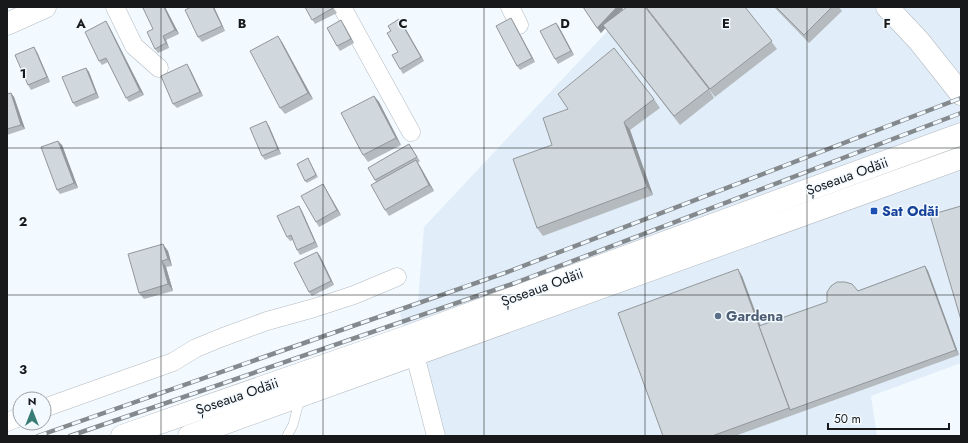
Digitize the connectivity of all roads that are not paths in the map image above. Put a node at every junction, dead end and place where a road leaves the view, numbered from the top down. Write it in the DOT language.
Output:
graph roads {
  1 [pos="45,7"];
  2 [pos="115,7"];
  3 [pos="342,7"];
  4 [pos="510,7"];
  5 [pos="887,7"];
  6 [pos="7,24"];
  7 [pos="519,25"];
  8 [pos="159,68"];
  9 [pos="961,94"];
  10 [pos="411,132"];
  11 [pos="961,134"];
  12 [pos="961,158"];
  13 [pos="397,277"];
  14 [pos="415,354"];
  15 [pos="300,397"];
  16 [pos="52,405"];
  17 [pos="122,436"];
  18 [pos="189,436"];
  19 [pos="287,436"];
  20 [pos="436,436"];
  1 -- 6 [label="main road"];
  2 -- 8 [label="street"];
  3 -- 10 [label="street"];
  4 -- 7 [label="street"];
  5 -- 9 [label="main road"];
  11 -- 17 [label="main road, Șoseaua Odăii"];
  12 -- 14 [label="main road, Șoseaua Odăii"];
  13 -- 16 [label="street"];
  14 -- 15 [label="main road, Șoseaua Odăii"];
  14 -- 20 [label="street"];
  15 -- 18 [label="main road, Șoseaua Odăii"];
  15 -- 19 [label="lane"];
}
